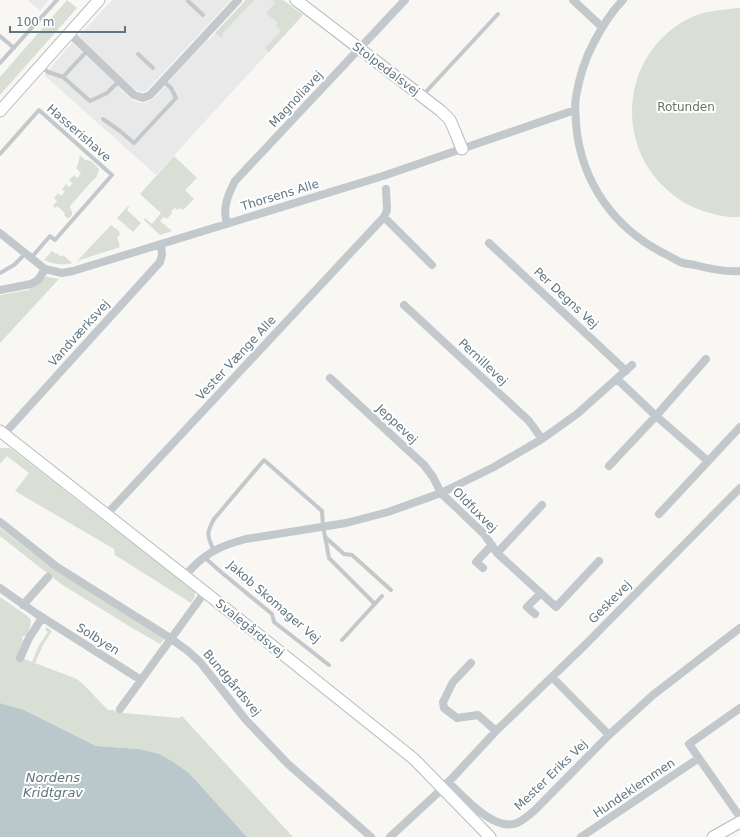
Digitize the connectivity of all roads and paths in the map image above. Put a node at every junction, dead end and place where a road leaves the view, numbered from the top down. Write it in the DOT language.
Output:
graph roads {
  1 [pos="57,0"];
  2 [pos="99,0"];
  3 [pos="238,0"];
  4 [pos="296,0"];
  5 [pos="405,0"];
  6 [pos="573,0"];
  7 [pos="623,0"];
  8 [pos="188,1"];
  9 [pos="498,14"];
  10 [pos="203,15"];
  11 [pos="602,27"];
  12 [pos="69,33"];
  13 [pos="0,36"];
  14 [pos="14,48"];
  15 [pos="360,48"];
  16 [pos="87,51"];
  17 [pos="138,54"];
  18 [pos="0,64"];
  19 [pos="41,65"];
  20 [pos="153,68"];
  21 [pos="63,77"];
  22 [pos="119,81"];
  23 [pos="163,81"];
  24 [pos="422,96"];
  25 [pos="575,110"];
  26 [pos="0,111"];
  27 [pos="103,119"];
  28 [pos="462,149"];
  29 [pos="0,154"];
  30 [pos="386,189"];
  31 [pos="384,218"];
  32 [pos="227,224"];
  33 [pos="0,233"];
  34 [pos="489,243"];
  35 [pos="160,244"];
  36 [pos="28,256"];
  37 [pos="432,265"];
  38 [pos="45,269"];
  39 [pos="740,271"];
  40 [pos="0,273"];
  41 [pos="0,290"];
  42 [pos="404,305"];
  43 [pos="706,359"];
  44 [pos="629,368"];
  45 [pos="330,378"];
  46 [pos="617,379"];
  47 [pos="656,416"];
  48 [pos="740,427"];
  49 [pos="1,434"];
  50 [pos="542,439"];
  51 [pos="708,461"];
  52 [pos="609,466"];
  53 [pos="740,488"];
  54 [pos="441,493"];
  55 [pos="542,505"];
  56 [pos="106,514"];
  57 [pos="659,514"];
  58 [pos="0,522"];
  59 [pos="323,526"];
  60 [pos="325,536"];
  61 [pos="492,545"];
  62 [pos="214,551"];
  63 [pos="497,553"];
  64 [pos="204,557"];
  65 [pos="599,561"];
  66 [pos="483,568"];
  67 [pos="185,576"];
  68 [pos="48,577"];
  69 [pos="0,588"];
  70 [pos="391,590"];
  71 [pos="205,592"];
  72 [pos="541,593"];
  73 [pos="382,596"];
  74 [pos="375,604"];
  75 [pos="23,605"];
  76 [pos="535,614"];
  77 [pos="42,618"];
  78 [pos="740,628"];
  79 [pos="170,638"];
  80 [pos="342,640"];
  81 [pos="20,658"];
  82 [pos="471,663"];
  83 [pos="329,665"];
  84 [pos="552,677"];
  85 [pos="140,680"];
  86 [pos="740,708"];
  87 [pos="120,709"];
  88 [pos="496,731"];
  89 [pos="609,735"];
  90 [pos="699,758"];
  91 [pos="445,785"];
  92 [pos="740,817"];
  93 [pos="740,822"];
  94 [pos="371,837"];
  95 [pos="390,837"];
  96 [pos="490,837"];
  97 [pos="582,837"];
  98 [pos="713,837"];
  1 -- 14 [label="lane"];
  2 -- 12 [label="street"];
  3 -- 23 [label="street"];
  4 -- 15 [label="street, Stolpedalsvej"];
  5 -- 15 [label="street, Magnoliavej"];
  6 -- 11 [label="street"];
  7 -- 11 [label="street"];
  8 -- 10 [label="lane"];
  9 -- 24 [label="lane"];
  11 -- 25 [label="street"];
  12 -- 16 [label="street"];
  12 -- 19 [label="street"];
  13 -- 14 [label="lane"];
  14 -- 18 [label="lane"];
  15 -- 24 [label="street, Stolpedalsvej"];
  15 -- 32 [label="street, Magnoliavej"];
  16 -- 21 [label="lane"];
  16 -- 22 [label="street"];
  17 -- 20 [label="lane"];
  19 -- 21 [label="lane"];
  19 -- 26 [label="street"];
  21 -- 22 [label="lane"];
  22 -- 23 [label="street"];
  23 -- 27 [label="lane"];
  24 -- 28 [label="street, Stolpedalsvej"];
  25 -- 28 [label="street, Thorsens Alle"];
  25 -- 39 [label="street"];
  28 -- 32 [label="street, Thorsens Alle"];
  29 -- 36 [label="lane, Hasserishave"];
  30 -- 31 [label="street"];
  31 -- 37 [label="street"];
  31 -- 56 [label="street, Vester Vænge Alle"];
  32 -- 35 [label="street, Thorsens Alle"];
  33 -- 36 [label="street, Thorsens Alle"];
  34 -- 44 [label="street, Per Degns Vej"];
  35 -- 38 [label="street, Thorsens Alle"];
  35 -- 49 [label="street, Vandværksvej"];
  36 -- 38 [label="street, Thorsens Alle"];
  36 -- 40 [label="lane"];
  38 -- 41 [label="street"];
  42 -- 50 [label="street, Pernillevej"];
  43 -- 47 [label="street"];
  44 -- 46 [label="street, Jakob Skomager Vej"];
  45 -- 54 [label="street, Jeppevej"];
  46 -- 47 [label="street"];
  46 -- 50 [label="street, Jakob Skomager Vej"];
  47 -- 51 [label="street"];
  47 -- 52 [label="street"];
  48 -- 51 [label="street"];
  49 -- 56 [label="street, Svalegårdsvej"];
  50 -- 54 [label="street, Jakob Skomager Vej"];
  51 -- 57 [label="street"];
  53 -- 84 [label="street, Geskevej"];
  54 -- 59 [label="street, Jakob Skomager Vej"];
  54 -- 61 [label="street, Oldfuxvej"];
  55 -- 63 [label="street, Oldfuxvej"];
  56 -- 67 [label="street, Svalegårdsvej"];
  58 -- 79 [label="street, Bundgårdsvej"];
  59 -- 60 [label="lane"];
  59 -- 62 [label="street, Jakob Skomager Vej"];
  59 -- 62 [label="lane"];
  60 -- 70 [label="lane"];
  60 -- 74 [label="lane"];
  61 -- 63 [label="street, Oldfuxvej"];
  61 -- 66 [label="street, Oldfuxvej"];
  62 -- 64 [label="street, Jakob Skomager Vej"];
  63 -- 72 [label="street, Oldfuxvej"];
  64 -- 67 [label="street, Jakob Skomager Vej"];
  64 -- 83 [label="lane, Jakob Skomager Vej"];
  65 -- 72 [label="street, Oldfuxvej"];
  67 -- 71 [label="street, Svalegårdsvej"];
  68 -- 75 [label="street"];
  69 -- 75 [label="street, Solbyen"];
  71 -- 79 [label="street"];
  71 -- 91 [label="street, Svalegårdsvej"];
  72 -- 76 [label="street"];
  73 -- 74 [label="lane"];
  74 -- 80 [label="lane"];
  75 -- 77 [label="street, Solbyen"];
  77 -- 81 [label="street"];
  77 -- 85 [label="street, Solbyen"];
  78 -- 89 [label="street, Mester Eriks Vej"];
  79 -- 85 [label="street"];
  79 -- 94 [label="street, Bundgårdsvej"];
  82 -- 88 [label="street"];
  84 -- 88 [label="street, Geskevej"];
  84 -- 89 [label="street"];
  85 -- 87 [label="street"];
  86 -- 90 [label="street"];
  88 -- 91 [label="street, Geskevej"];
  89 -- 91 [label="street, Mester Eriks Vej"];
  90 -- 92 [label="street"];
  90 -- 97 [label="street, Hundeklemmen"];
  91 -- 95 [label="street"];
  91 -- 96 [label="street, Svalegårdsvej"];
  93 -- 98 [label="street"];
}
